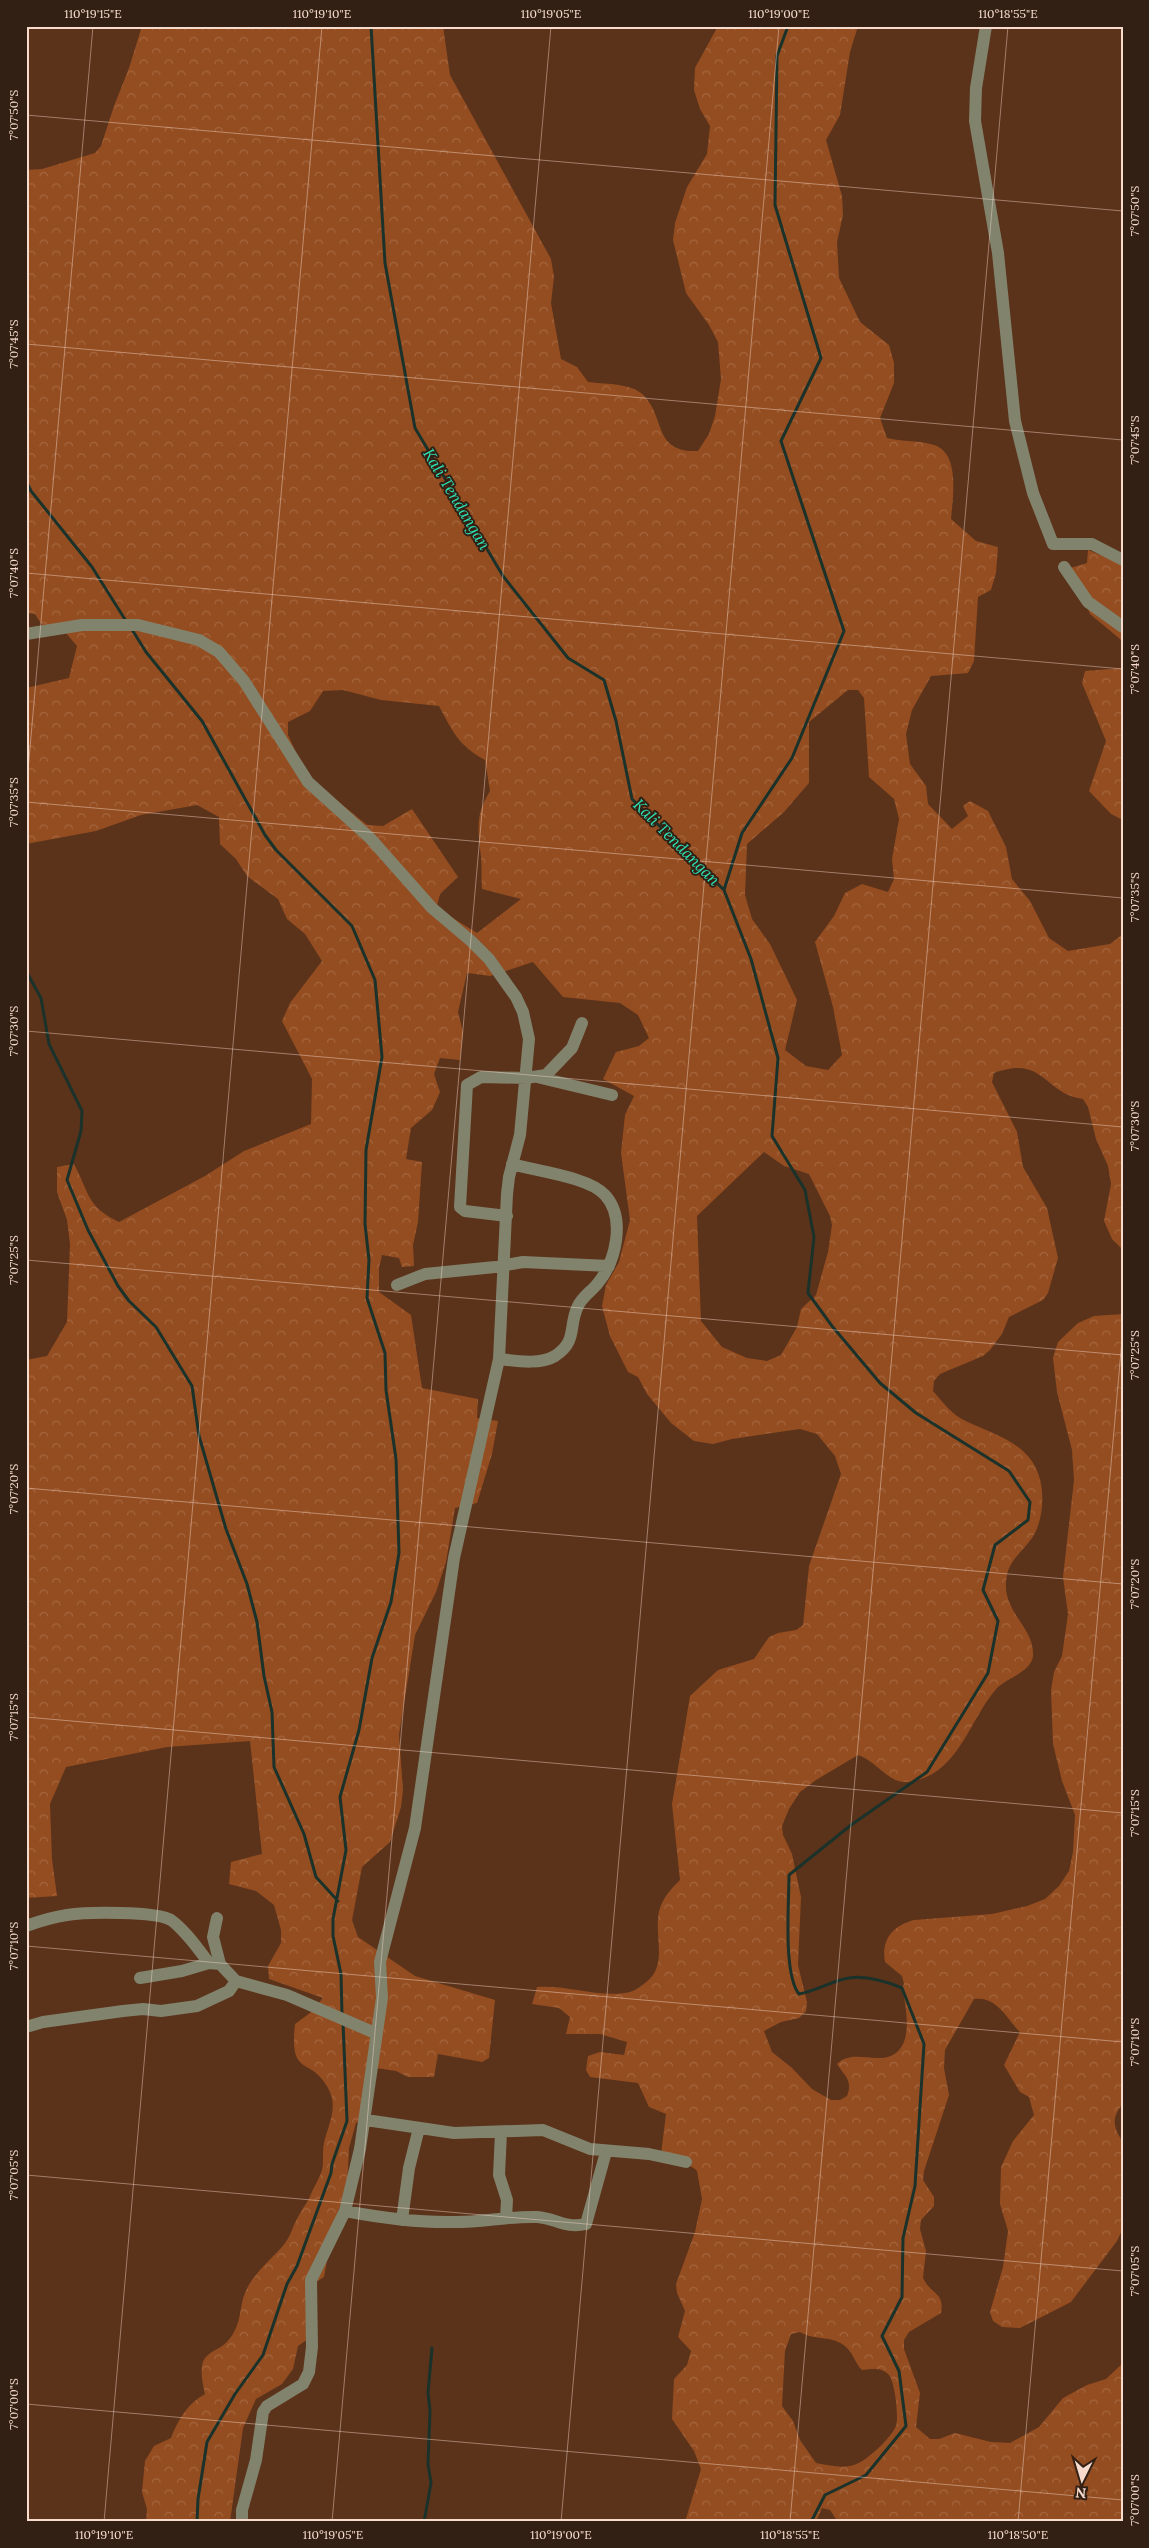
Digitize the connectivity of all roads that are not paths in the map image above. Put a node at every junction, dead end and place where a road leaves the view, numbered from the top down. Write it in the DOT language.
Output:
graph roads {
  1 [pos="986,26"];
  2 [pos="1123,560"];
  3 [pos="1064,567"];
  4 [pos="1123,628"];
  5 [pos="26,634"];
  6 [pos="582,1023"];
  7 [pos="531,1078"];
  8 [pos="612,1095"];
  9 [pos="512,1164"];
  10 [pos="507,1216"];
  11 [pos="505,1264"];
  12 [pos="609,1266"];
  13 [pos="397,1285"];
  14 [pos="499,1359"];
  15 [pos="216,1918"];
  16 [pos="26,1926"];
  17 [pos="214,1964"];
  18 [pos="140,1978"];
  19 [pos="236,1981"];
  20 [pos="26,2028"];
  21 [pos="375,2032"];
  22 [pos="366,2120"];
  23 [pos="419,2128"];
  24 [pos="501,2133"];
  25 [pos="606,2152"];
  26 [pos="686,2162"];
  27 [pos="345,2211"];
  28 [pos="506,2218"];
  29 [pos="402,2220"];
  30 [pos="242,2522"];
  1 -- 2 [label="street"];
  3 -- 4 [label="street"];
  5 -- 7 [label="street"];
  6 -- 7 [label="street"];
  7 -- 8 [label="street"];
  7 -- 9 [label="street"];
  7 -- 10 [label="street"];
  9 -- 10 [label="street"];
  9 -- 12 [label="street"];
  10 -- 11 [label="street"];
  11 -- 12 [label="street"];
  11 -- 13 [label="street"];
  11 -- 14 [label="street"];
  12 -- 14 [label="street"];
  14 -- 21 [label="street"];
  15 -- 17 [label="street"];
  16 -- 17 [label="street"];
  17 -- 18 [label="street"];
  17 -- 19 [label="street"];
  19 -- 20 [label="street"];
  19 -- 21 [label="street"];
  21 -- 22 [label="street"];
  22 -- 23 [label="street"];
  22 -- 27 [label="street"];
  23 -- 24 [label="street"];
  23 -- 29 [label="street"];
  24 -- 25 [label="street"];
  24 -- 28 [label="street"];
  25 -- 26 [label="street"];
  25 -- 28 [label="street"];
  27 -- 29 [label="street"];
  27 -- 30 [label="street"];
  28 -- 29 [label="street"];
}
